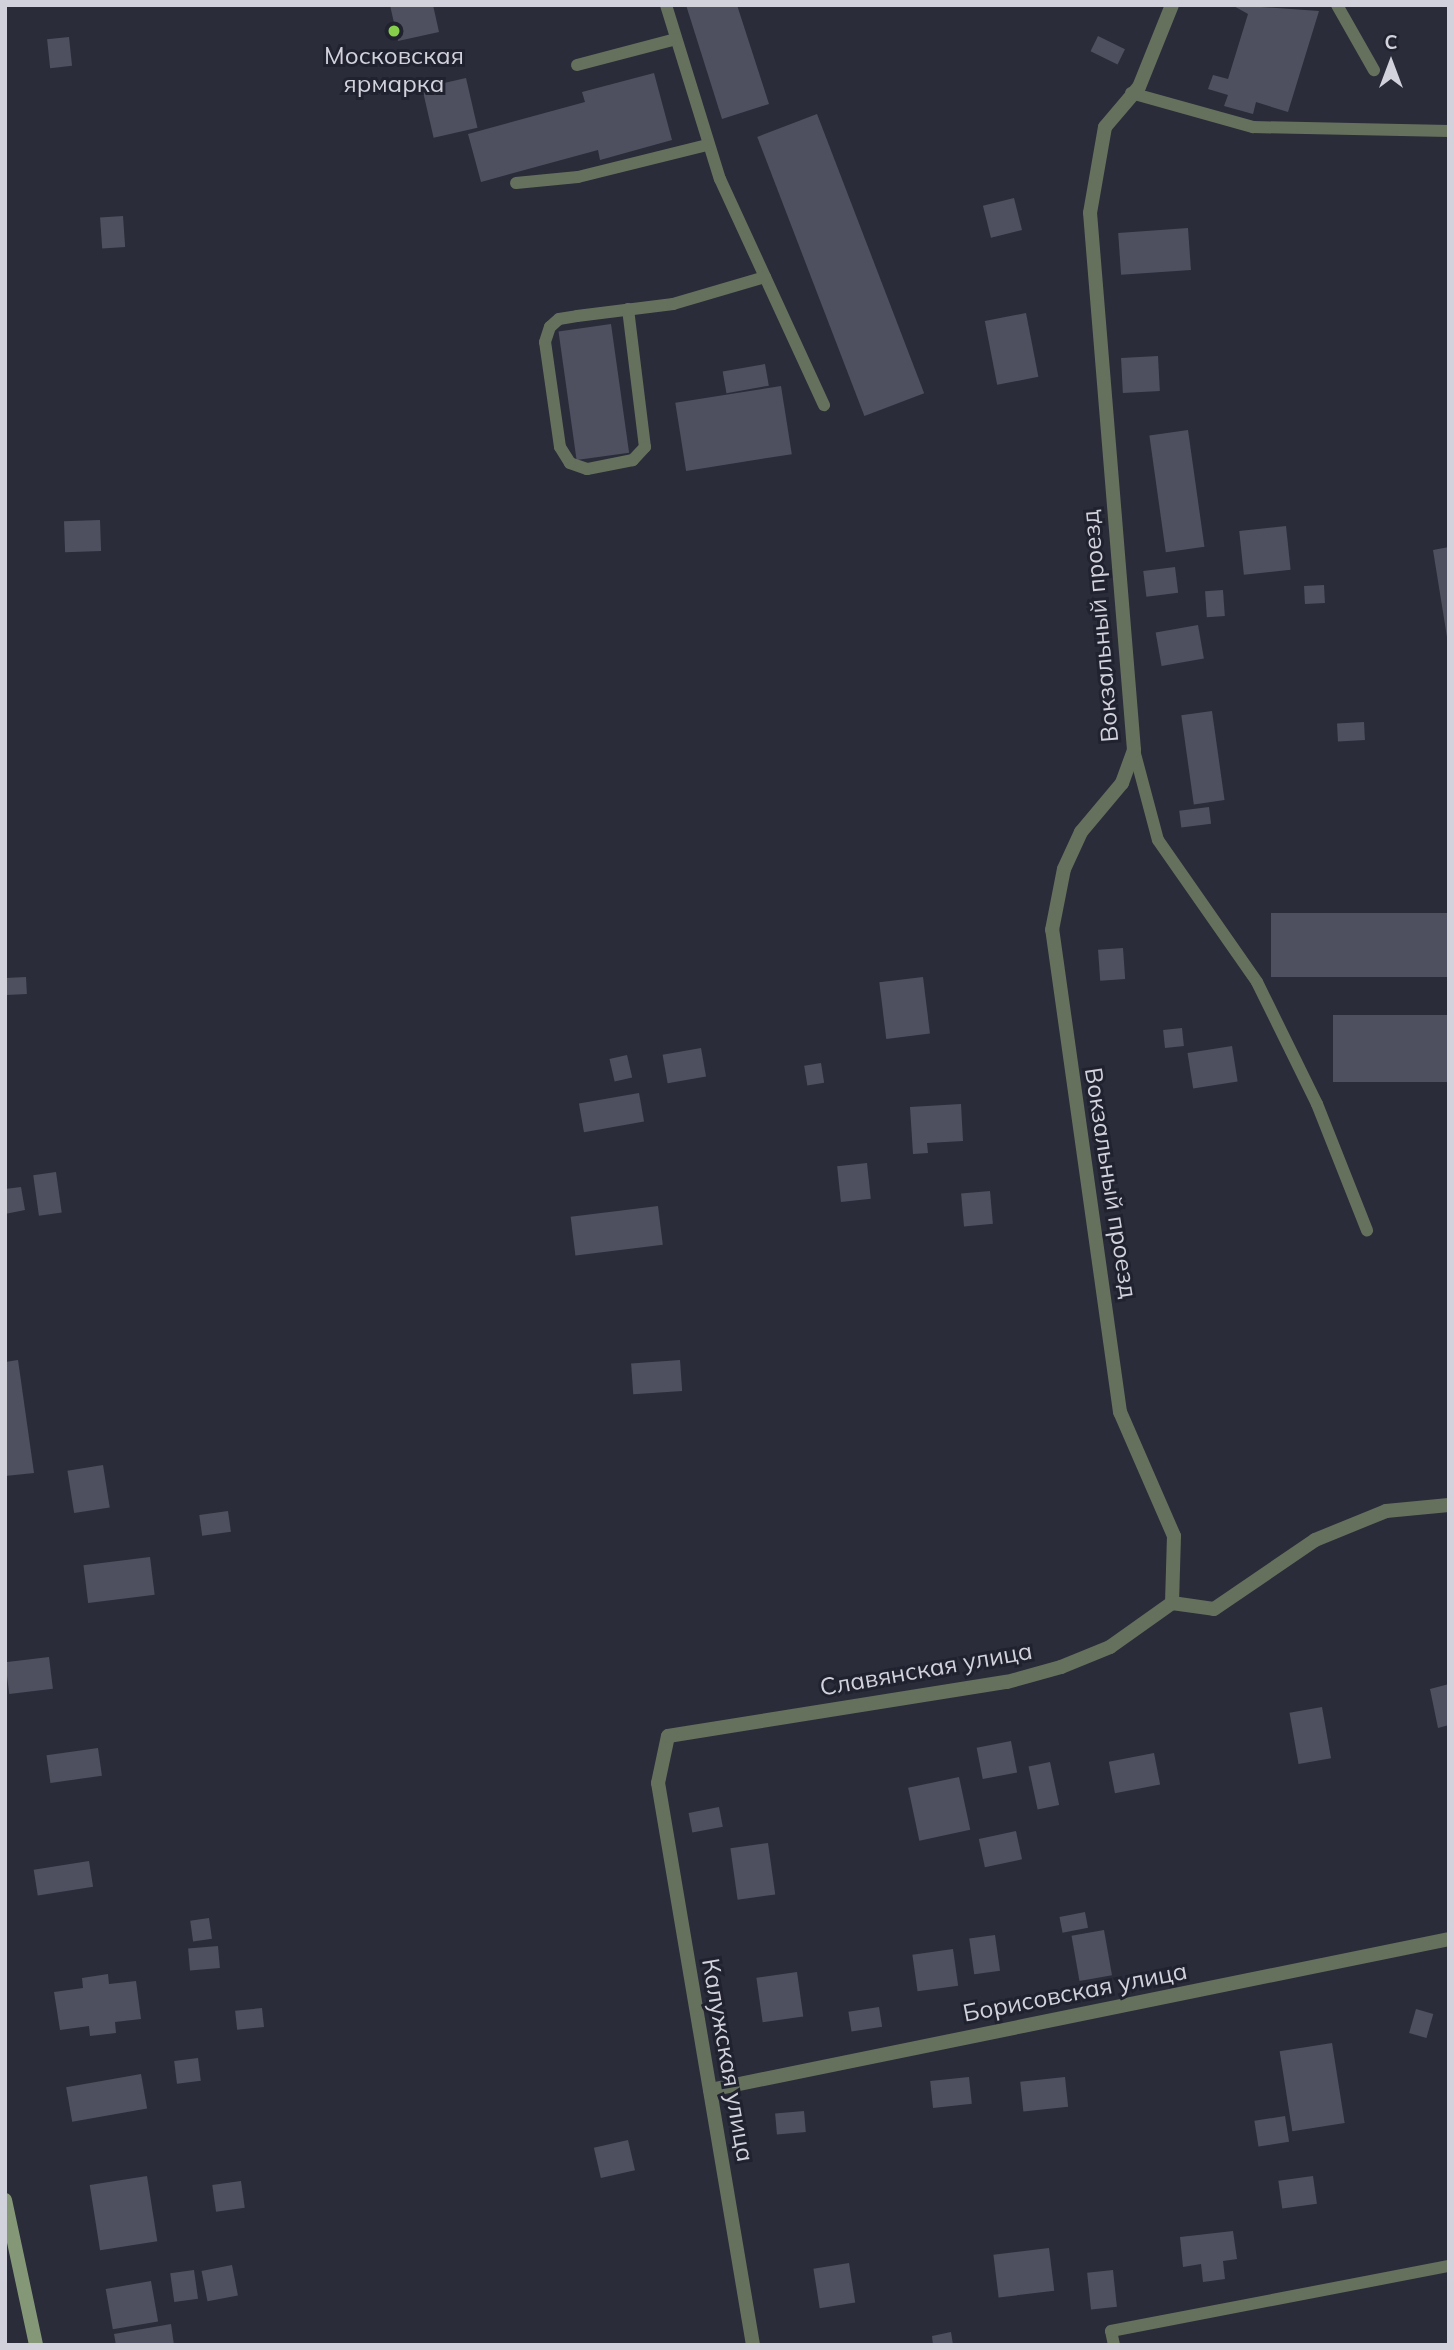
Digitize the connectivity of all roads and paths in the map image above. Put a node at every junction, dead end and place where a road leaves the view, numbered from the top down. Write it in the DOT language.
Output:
graph roads {
  1 [pos="666,5"];
  2 [pos="1172,5"];
  3 [pos="1337,5"];
  4 [pos="676,39"];
  5 [pos="577,65"];
  6 [pos="1374,70"];
  7 [pos="1132,93"];
  8 [pos="1449,131"];
  9 [pos="707,145"];
  10 [pos="516,183"];
  11 [pos="765,277"];
  12 [pos="628,309"];
  13 [pos="824,405"];
  14 [pos="1134,750"];
  15 [pos="1367,1230"];
  16 [pos="1449,1505"];
  17 [pos="1172,1603"];
  18 [pos="657,1783"];
  19 [pos="1449,1939"];
  20 [pos="710,2090"];
  21 [pos="5,2200"];
  22 [pos="1449,2266"];
  23 [pos="36,2345"];
  24 [pos="753,2345"];
  25 [pos="1114,2345"];
  1 -- 4 [label="lane"];
  2 -- 7 [label="street, Вокзальный проезд"];
  3 -- 6 [label="lane"];
  4 -- 5 [label="lane"];
  4 -- 9 [label="lane"];
  7 -- 8 [label="lane"];
  7 -- 14 [label="street, Вокзальный проезд"];
  9 -- 10 [label="lane"];
  9 -- 11 [label="lane"];
  11 -- 12 [label="lane"];
  11 -- 13 [label="lane"];
  12 -- 12 [label="lane"];
  14 -- 15 [label="lane"];
  14 -- 17 [label="street, Вокзальный проезд"];
  16 -- 17 [label="street"];
  17 -- 18 [label="street, Славянская улица"];
  18 -- 20 [label="street, Калужская улица"];
  19 -- 20 [label="street, Борисовская улица"];
  20 -- 24 [label="street, Калужская улица"];
  21 -- 23 [label="main road"];
  22 -- 25 [label="lane"];
}
